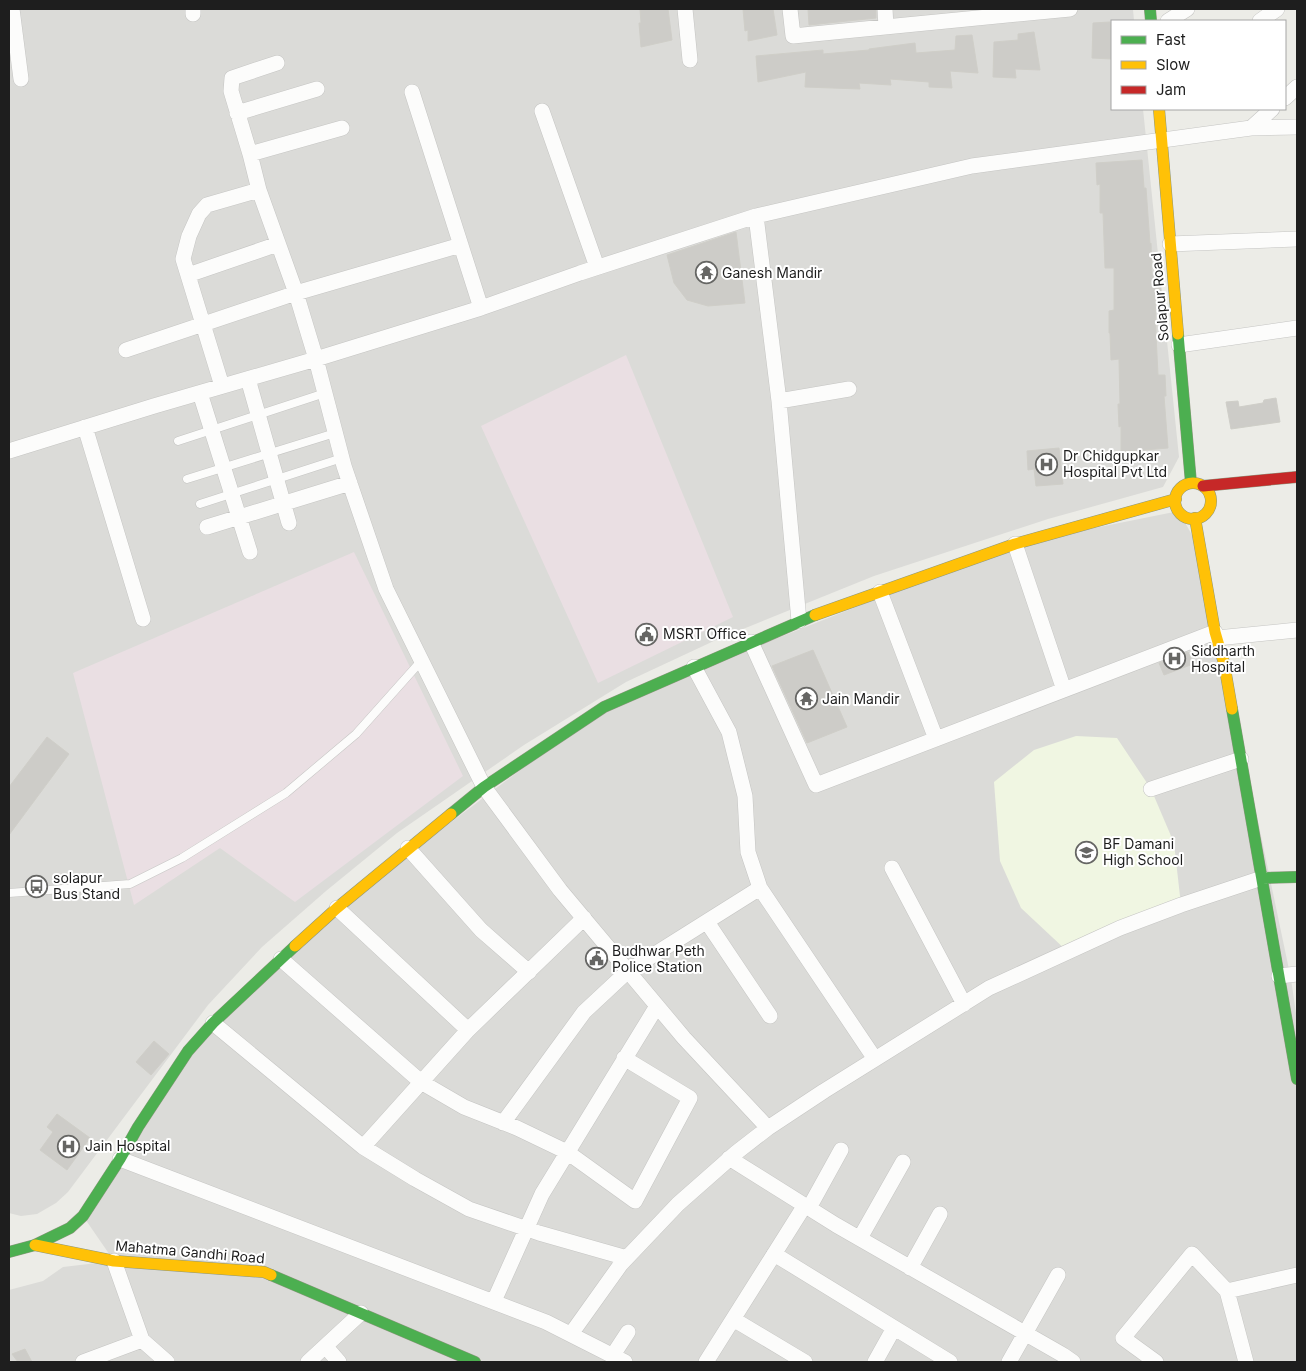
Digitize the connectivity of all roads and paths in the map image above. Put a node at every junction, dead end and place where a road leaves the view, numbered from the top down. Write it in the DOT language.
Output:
graph roads {
  1 [pos="12,9"];
  2 [pos="686,9"];
  3 [pos="790,9"];
  4 [pos="885,9"];
  5 [pos="1070,9"];
  6 [pos="1187,9"];
  7 [pos="1278,9"];
  8 [pos="985,13"];
  9 [pos="1170,20"];
  10 [pos="1262,20"];
  11 [pos="886,27"];
  12 [pos="690,60"];
  13 [pos="277,63"];
  14 [pos="21,79"];
  15 [pos="1297,86"];
  16 [pos="317,89"];
  17 [pos="412,92"];
  18 [pos="1286,97"];
  19 [pos="1158,110"];
  20 [pos="1271,110"];
  21 [pos="542,111"];
  22 [pos="237,113"];
  23 [pos="1297,127"];
  24 [pos="342,128"];
  25 [pos="1251,128"];
  26 [pos="1161,141"];
  27 [pos="250,154"];
  28 [pos="258,190"];
  29 [pos="756,216"];
  30 [pos="1297,239"];
  31 [pos="278,244"];
  32 [pos="1170,244"];
  33 [pos="461,245"];
  34 [pos="596,267"];
  35 [pos="188,275"];
  36 [pos="296,293"];
  37 [pos="481,308"];
  38 [pos="203,324"];
  39 [pos="1297,328"];
  40 [pos="1179,345"];
  41 [pos="126,350"];
  42 [pos="316,359"];
  43 [pos="248,379"];
  44 [pos="222,386"];
  45 [pos="848,389"];
  46 [pos="200,393"];
  47 [pos="325,393"];
  48 [pos="779,401"];
  49 [pos="258,415"];
  50 [pos="85,428"];
  51 [pos="211,430"];
  52 [pos="335,433"];
  53 [pos="178,441"];
  54 [pos="9,451"];
  55 [pos="269,453"];
  56 [pos="342,458"];
  57 [pos="223,468"];
  58 [pos="1297,476"];
  59 [pos="186,479"];
  60 [pos="277,479"];
  61 [pos="350,483"];
  62 [pos="1192,483"];
  63 [pos="1204,486"];
  64 [pos="232,494"];
  65 [pos="1176,500"];
  66 [pos="200,504"];
  67 [pos="284,504"];
  68 [pos="239,517"];
  69 [pos="1196,518"];
  70 [pos="289,523"];
  71 [pos="207,527"];
  72 [pos="1015,544"];
  73 [pos="250,552"];
  74 [pos="880,592"];
  75 [pos="143,619"];
  76 [pos="799,621"];
  77 [pos="1297,630"];
  78 [pos="1216,635"];
  79 [pos="751,642"];
  80 [pos="422,660"];
  81 [pos="694,667"];
  82 [pos="1064,690"];
  83 [pos="936,739"];
  84 [pos="1241,759"];
  85 [pos="484,787"];
  86 [pos="1151,789"];
  87 [pos="408,848"];
  88 [pos="892,868"];
  89 [pos="1297,877"];
  90 [pos="1262,878"];
  91 [pos="760,888"];
  92 [pos="9,893"];
  93 [pos="337,908"];
  94 [pos="584,918"];
  95 [pos="707,922"];
  96 [pos="281,959"];
  97 [pos="628,971"];
  98 [pos="529,972"];
  99 [pos="1297,974"];
  100 [pos="1279,976"];
  101 [pos="964,1004"];
  102 [pos="656,1006"];
  103 [pos="770,1016"];
  104 [pos="213,1023"];
  105 [pos="468,1030"];
  106 [pos="624,1058"];
  107 [pos="875,1059"];
  108 [pos="1297,1079"];
  109 [pos="421,1082"];
  110 [pos="503,1123"];
  111 [pos="768,1128"];
  112 [pos="363,1146"];
  113 [pos="841,1150"];
  114 [pos="567,1152"];
  115 [pos="729,1158"];
  116 [pos="120,1159"];
  117 [pos="903,1162"];
  118 [pos="807,1206"];
  119 [pos="940,1214"];
  120 [pos="527,1228"];
  121 [pos="860,1238"];
  122 [pos="35,1245"];
  123 [pos="9,1252"];
  124 [pos="774,1254"];
  125 [pos="627,1258"];
  126 [pos="114,1261"];
  127 [pos="910,1268"];
  128 [pos="1058,1275"];
  129 [pos="1297,1275"];
  130 [pos="1227,1291"];
  131 [pos="494,1302"];
  132 [pos="361,1314"];
  133 [pos="733,1319"];
  134 [pos="894,1328"];
  135 [pos="628,1332"];
  136 [pos="1025,1333"];
  137 [pos="571,1334"];
  138 [pos="142,1340"];
  139 [pos="326,1347"];
  140 [pos="619,1359"];
  141 [pos="1069,1361"];
  142 [pos="83,1362"];
  143 [pos="167,1362"];
  144 [pos="308,1362"];
  145 [pos="339,1362"];
  146 [pos="476,1362"];
  147 [pos="706,1362"];
  148 [pos="805,1362"];
  149 [pos="875,1362"];
  150 [pos="950,1362"];
  151 [pos="1009,1362"];
  152 [pos="1156,1362"];
  153 [pos="1246,1362"];
  1 -- 14 [label="street"];
  2 -- 12 [label="street"];
  3 -- 11 [label="street"];
  4 -- 11 [label="street"];
  5 -- 8 [label="street"];
  6 -- 9 [label="street"];
  7 -- 10 [label="street"];
  8 -- 11 [label="street"];
  13 -- 22 [label="street"];
  15 -- 18 [label="street"];
  16 -- 22 [label="street"];
  17 -- 33 [label="street"];
  19 -- 26 [label="main road, Solapur Road"];
  20 -- 25 [label="street"];
  21 -- 34 [label="street"];
  22 -- 27 [label="street"];
  23 -- 25 [label="street"];
  24 -- 27 [label="street"];
  25 -- 26 [label="street"];
  26 -- 29 [label="street"];
  26 -- 32 [label="main road, Solapur Road"];
  27 -- 28 [label="street"];
  28 -- 31 [label="street"];
  28 -- 35 [label="street"];
  29 -- 34 [label="street"];
  29 -- 48 [label="street"];
  30 -- 32 [label="street"];
  31 -- 35 [label="street"];
  31 -- 36 [label="street"];
  32 -- 40 [label="main road, Solapur Road"];
  33 -- 36 [label="street"];
  33 -- 37 [label="street"];
  34 -- 37 [label="street"];
  35 -- 38 [label="street"];
  36 -- 38 [label="street"];
  36 -- 42 [label="street"];
  37 -- 42 [label="street"];
  38 -- 41 [label="street"];
  38 -- 44 [label="street"];
  39 -- 40 [label="street"];
  40 -- 62 [label="main road, Solapur Road"];
  42 -- 43 [label="street"];
  42 -- 47 [label="street"];
  43 -- 44 [label="street"];
  43 -- 49 [label="street"];
  44 -- 46 [label="street"];
  45 -- 48 [label="street"];
  46 -- 50 [label="street"];
  46 -- 51 [label="street"];
  47 -- 49 [label="lane"];
  47 -- 52 [label="street"];
  48 -- 76 [label="street"];
  49 -- 51 [label="lane"];
  49 -- 55 [label="street"];
  50 -- 54 [label="street"];
  50 -- 75 [label="street"];
  51 -- 53 [label="lane"];
  51 -- 57 [label="street"];
  52 -- 55 [label="lane"];
  52 -- 56 [label="street"];
  55 -- 57 [label="lane"];
  55 -- 60 [label="street"];
  56 -- 60 [label="lane"];
  56 -- 61 [label="street"];
  57 -- 59 [label="lane"];
  57 -- 64 [label="street"];
  58 -- 63 [label="main road"];
  60 -- 64 [label="lane"];
  60 -- 67 [label="street"];
  61 -- 67 [label="street"];
  61 -- 80 [label="street"];
  62 -- 63 [label="main road"];
  62 -- 65 [label="main road"];
  63 -- 69 [label="main road"];
  64 -- 66 [label="lane"];
  64 -- 68 [label="street"];
  65 -- 69 [label="main road"];
  65 -- 72 [label="main road"];
  67 -- 68 [label="street"];
  67 -- 70 [label="street"];
  68 -- 71 [label="street"];
  68 -- 73 [label="street"];
  69 -- 78 [label="main road"];
  72 -- 74 [label="main road"];
  72 -- 82 [label="street"];
  74 -- 76 [label="main road"];
  74 -- 83 [label="street"];
  76 -- 79 [label="main road"];
  77 -- 78 [label="street"];
  78 -- 82 [label="street"];
  78 -- 84 [label="main road"];
  79 -- 81 [label="main road"];
  79 -- 83 [label="street"];
  80 -- 85 [label="street"];
  80 -- 92 [label="lane"];
  81 -- 85 [label="main road"];
  81 -- 91 [label="street"];
  82 -- 83 [label="street"];
  84 -- 86 [label="street"];
  84 -- 90 [label="main road"];
  85 -- 87 [label="main road"];
  85 -- 94 [label="street"];
  87 -- 93 [label="main road"];
  87 -- 98 [label="street"];
  88 -- 101 [label="street"];
  89 -- 90 [label="main road"];
  90 -- 100 [label="main road"];
  90 -- 101 [label="street"];
  91 -- 95 [label="street"];
  91 -- 107 [label="street"];
  93 -- 96 [label="main road"];
  93 -- 105 [label="street"];
  94 -- 97 [label="street"];
  94 -- 98 [label="street"];
  95 -- 97 [label="street"];
  95 -- 103 [label="street"];
  96 -- 104 [label="main road"];
  96 -- 109 [label="street"];
  97 -- 102 [label="street"];
  97 -- 110 [label="street"];
  98 -- 105 [label="street"];
  99 -- 100 [label="street"];
  100 -- 108 [label="main road"];
  101 -- 107 [label="street"];
  102 -- 106 [label="street"];
  102 -- 111 [label="street"];
  104 -- 112 [label="street"];
  104 -- 116 [label="main road"];
  105 -- 109 [label="street"];
  106 -- 114 [label="street"];
  106 -- 114 [label="street"];
  107 -- 111 [label="street"];
  109 -- 110 [label="street"];
  109 -- 112 [label="street"];
  110 -- 114 [label="street"];
  111 -- 115 [label="street"];
  112 -- 120 [label="street"];
  113 -- 118 [label="street"];
  114 -- 120 [label="street"];
  115 -- 118 [label="street"];
  115 -- 125 [label="street"];
  116 -- 122 [label="main road"];
  116 -- 131 [label="street"];
  117 -- 121 [label="street"];
  118 -- 121 [label="street"];
  118 -- 124 [label="street"];
  119 -- 127 [label="street"];
  120 -- 125 [label="street"];
  120 -- 131 [label="street"];
  121 -- 127 [label="street"];
  122 -- 123 [label="main road"];
  122 -- 126 [label="main road, Mahatma Gandhi Road"];
  124 -- 133 [label="street"];
  124 -- 134 [label="street"];
  125 -- 137 [label="street"];
  126 -- 132 [label="main road, Mahatma Gandhi Road"];
  126 -- 138 [label="street"];
  127 -- 136 [label="street"];
  128 -- 136 [label="street"];
  129 -- 130 [label="street"];
  130 -- 152 [label="street"];
  130 -- 153 [label="street"];
  131 -- 137 [label="street"];
  132 -- 139 [label="street"];
  132 -- 146 [label="main road, Mahatma Gandhi Road"];
  133 -- 147 [label="street"];
  133 -- 148 [label="street"];
  134 -- 149 [label="street"];
  134 -- 150 [label="street"];
  135 -- 140 [label="street"];
  136 -- 141 [label="street"];
  136 -- 151 [label="street"];
  137 -- 140 [label="street"];
  138 -- 142 [label="street"];
  138 -- 143 [label="street"];
  139 -- 144 [label="street"];
  139 -- 145 [label="street"];
}
